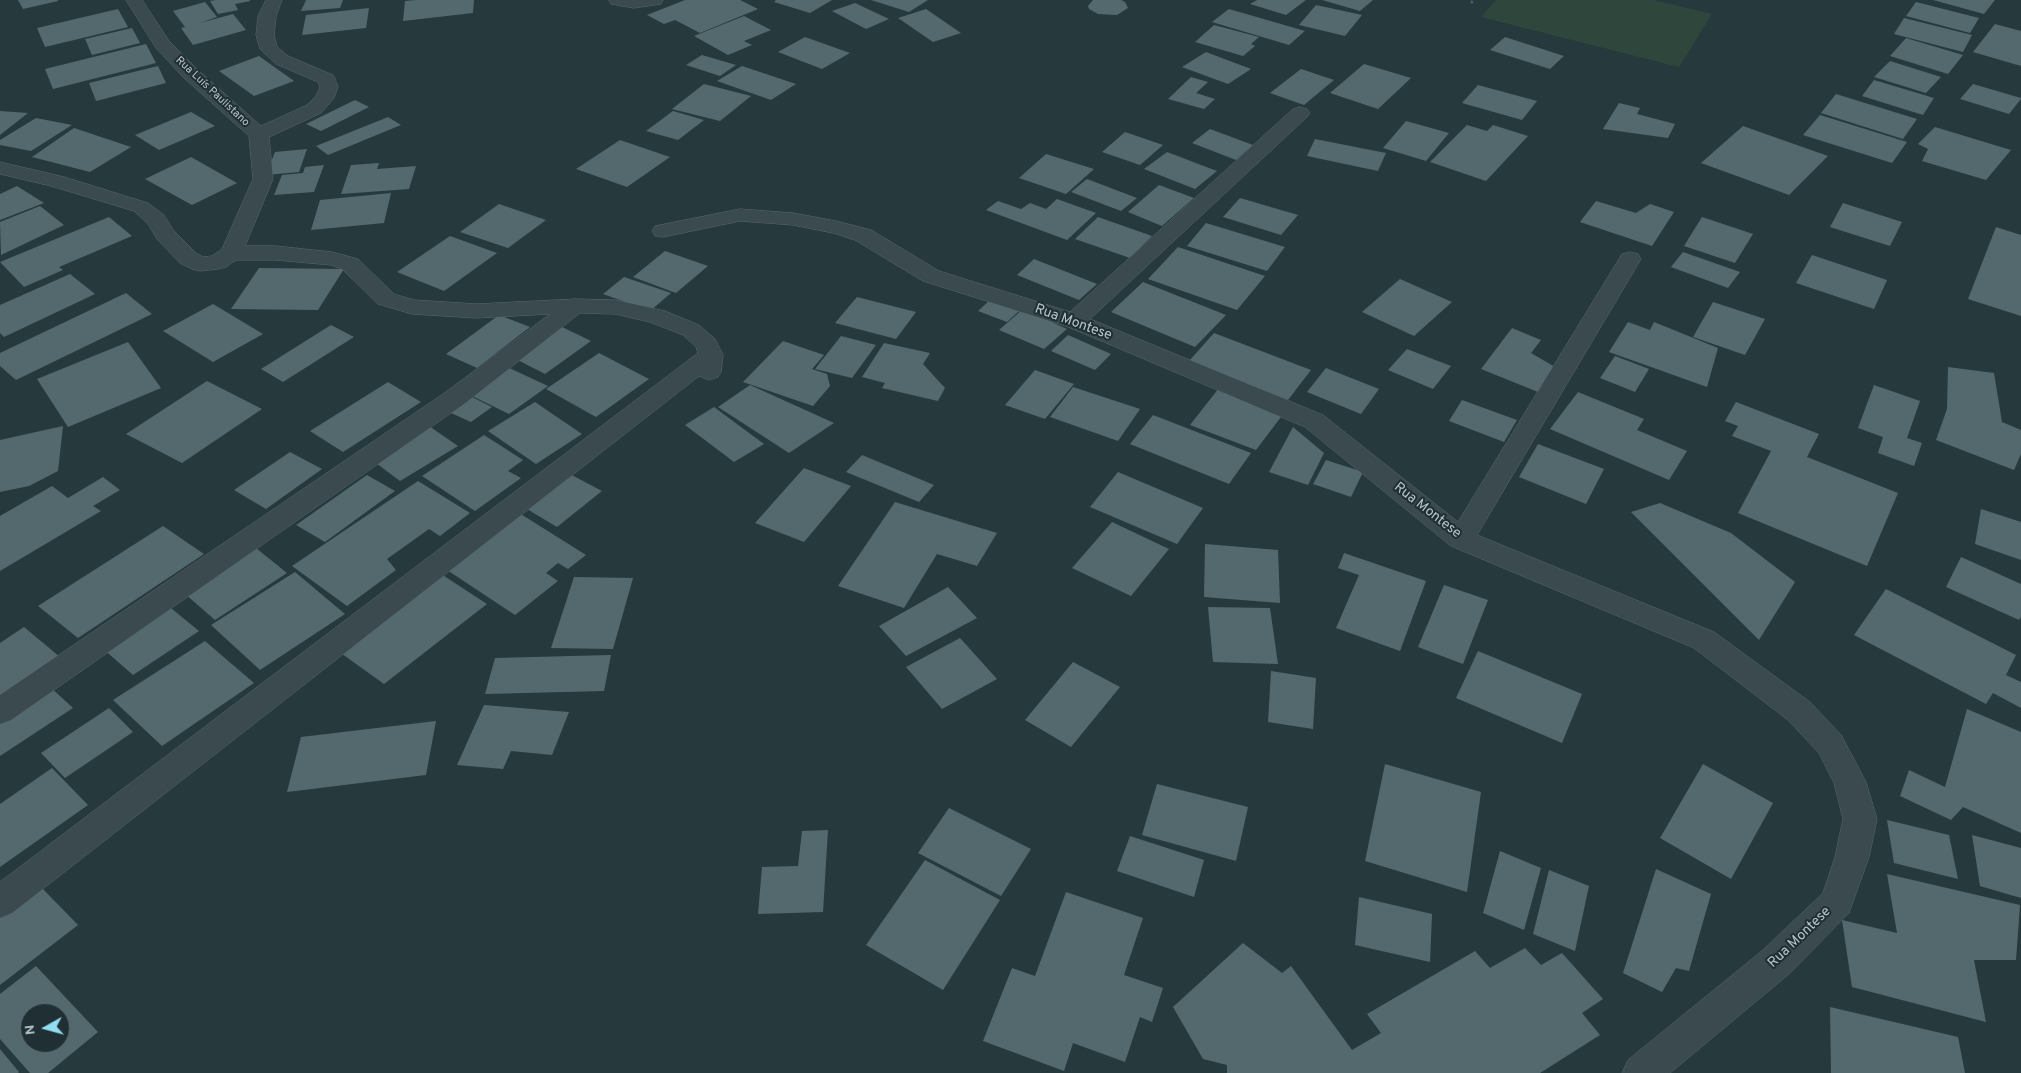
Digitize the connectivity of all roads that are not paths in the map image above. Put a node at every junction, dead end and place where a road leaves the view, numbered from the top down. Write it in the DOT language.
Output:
graph roads {
  1 [pos="134,0"];
  2 [pos="274,0"];
  3 [pos="617,0"];
  4 [pos="655,0"];
  5 [pos="1300,113"];
  6 [pos="259,134"];
  7 [pos="0,168"];
  8 [pos="663,231"];
  9 [pos="231,252"];
  10 [pos="1630,259"];
  11 [pos="575,306"];
  12 [pos="1074,321"];
  13 [pos="1461,539"];
  14 [pos="0,711"];
  15 [pos="0,902"];
  16 [pos="1641,1073"];
  1 -- 6 [label="street, Rua Luís Paulistano"];
  2 -- 6 [label="street"];
  3 -- 4 [label="street"];
  5 -- 12 [label="street"];
  6 -- 9 [label="street, Rua Luís Paulistano"];
  7 -- 9 [label="street"];
  8 -- 12 [label="street, Rua Montese"];
  9 -- 11 [label="street"];
  10 -- 13 [label="street"];
  11 -- 14 [label="street"];
  11 -- 15 [label="street"];
  12 -- 13 [label="street, Rua Montese"];
  13 -- 16 [label="street, Rua Montese"];
}
